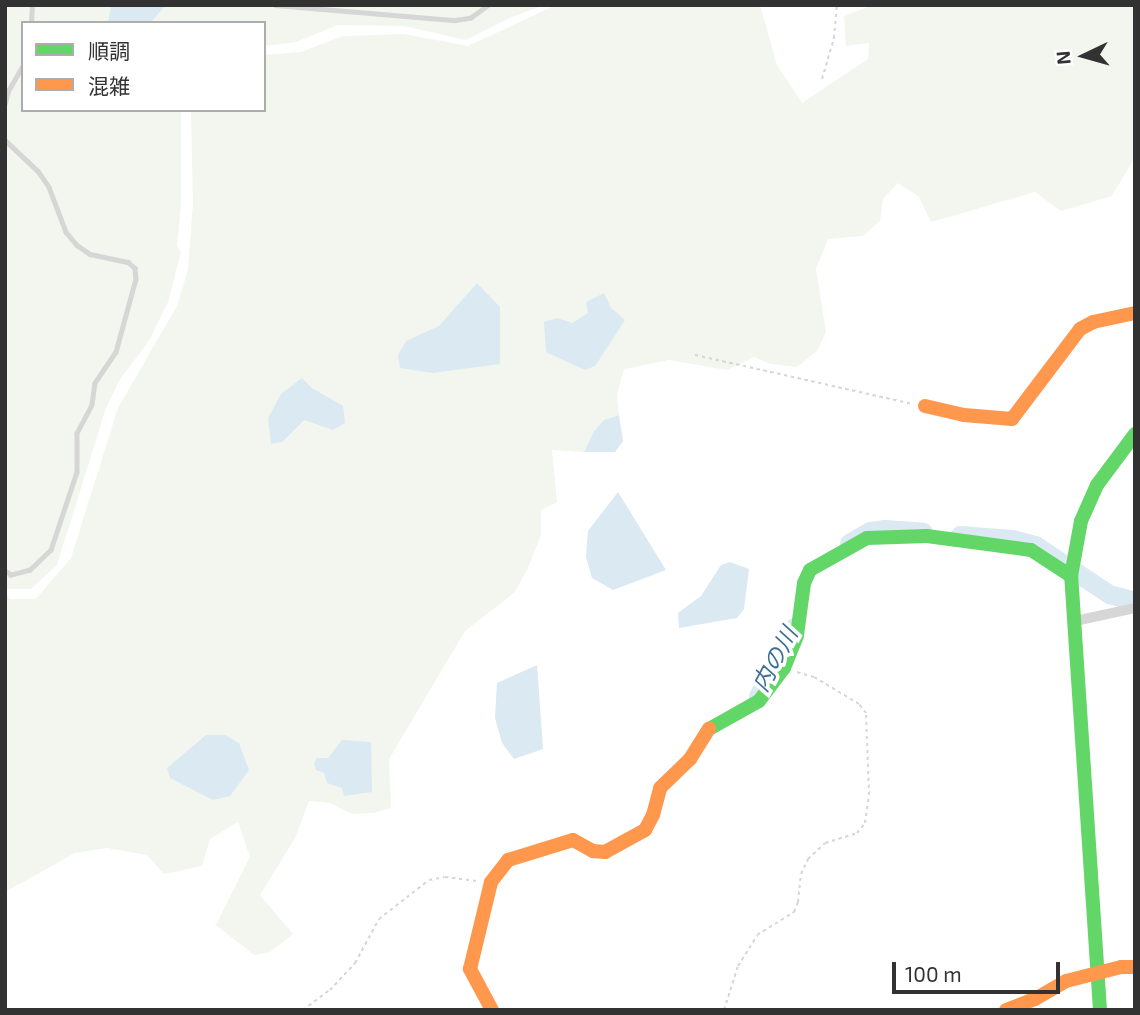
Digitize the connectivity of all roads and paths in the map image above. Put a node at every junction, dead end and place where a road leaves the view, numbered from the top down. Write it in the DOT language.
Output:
graph roads {
  1 [pos="275,5"];
  2 [pos="488,5"];
  3 [pos="837,5"];
  4 [pos="21,68"];
  5 [pos="822,79"];
  6 [pos="5,103"];
  7 [pos="5,140"];
  8 [pos="1135,313"];
  9 [pos="695,355"];
  10 [pos="925,406"];
  11 [pos="1135,434"];
  12 [pos="5,570"];
  13 [pos="1071,576"];
  14 [pos="1135,608"];
  15 [pos="1075,621"];
  16 [pos="784,668"];
  17 [pos="477,881"];
  18 [pos="1135,967"];
  19 [pos="1097,974"];
  20 [pos="303,1010"];
  21 [pos="492,1010"];
  22 [pos="724,1010"];
  23 [pos="1006,1010"];
  24 [pos="1100,1010"];
  1 -- 2 [label="lane"];
  3 -- 5 [label="path"];
  4 -- 6 [label="lane"];
  7 -- 12 [label="lane"];
  8 -- 10 [label="street"];
  9 -- 10 [label="path"];
  11 -- 13 [label="street"];
  13 -- 15 [label="street"];
  13 -- 16 [label="street"];
  14 -- 15 [label="street"];
  15 -- 19 [label="street"];
  16 -- 21 [label="street"];
  16 -- 22 [label="path"];
  17 -- 20 [label="path"];
  18 -- 19 [label="street"];
  19 -- 23 [label="street"];
  19 -- 24 [label="street"];
}
